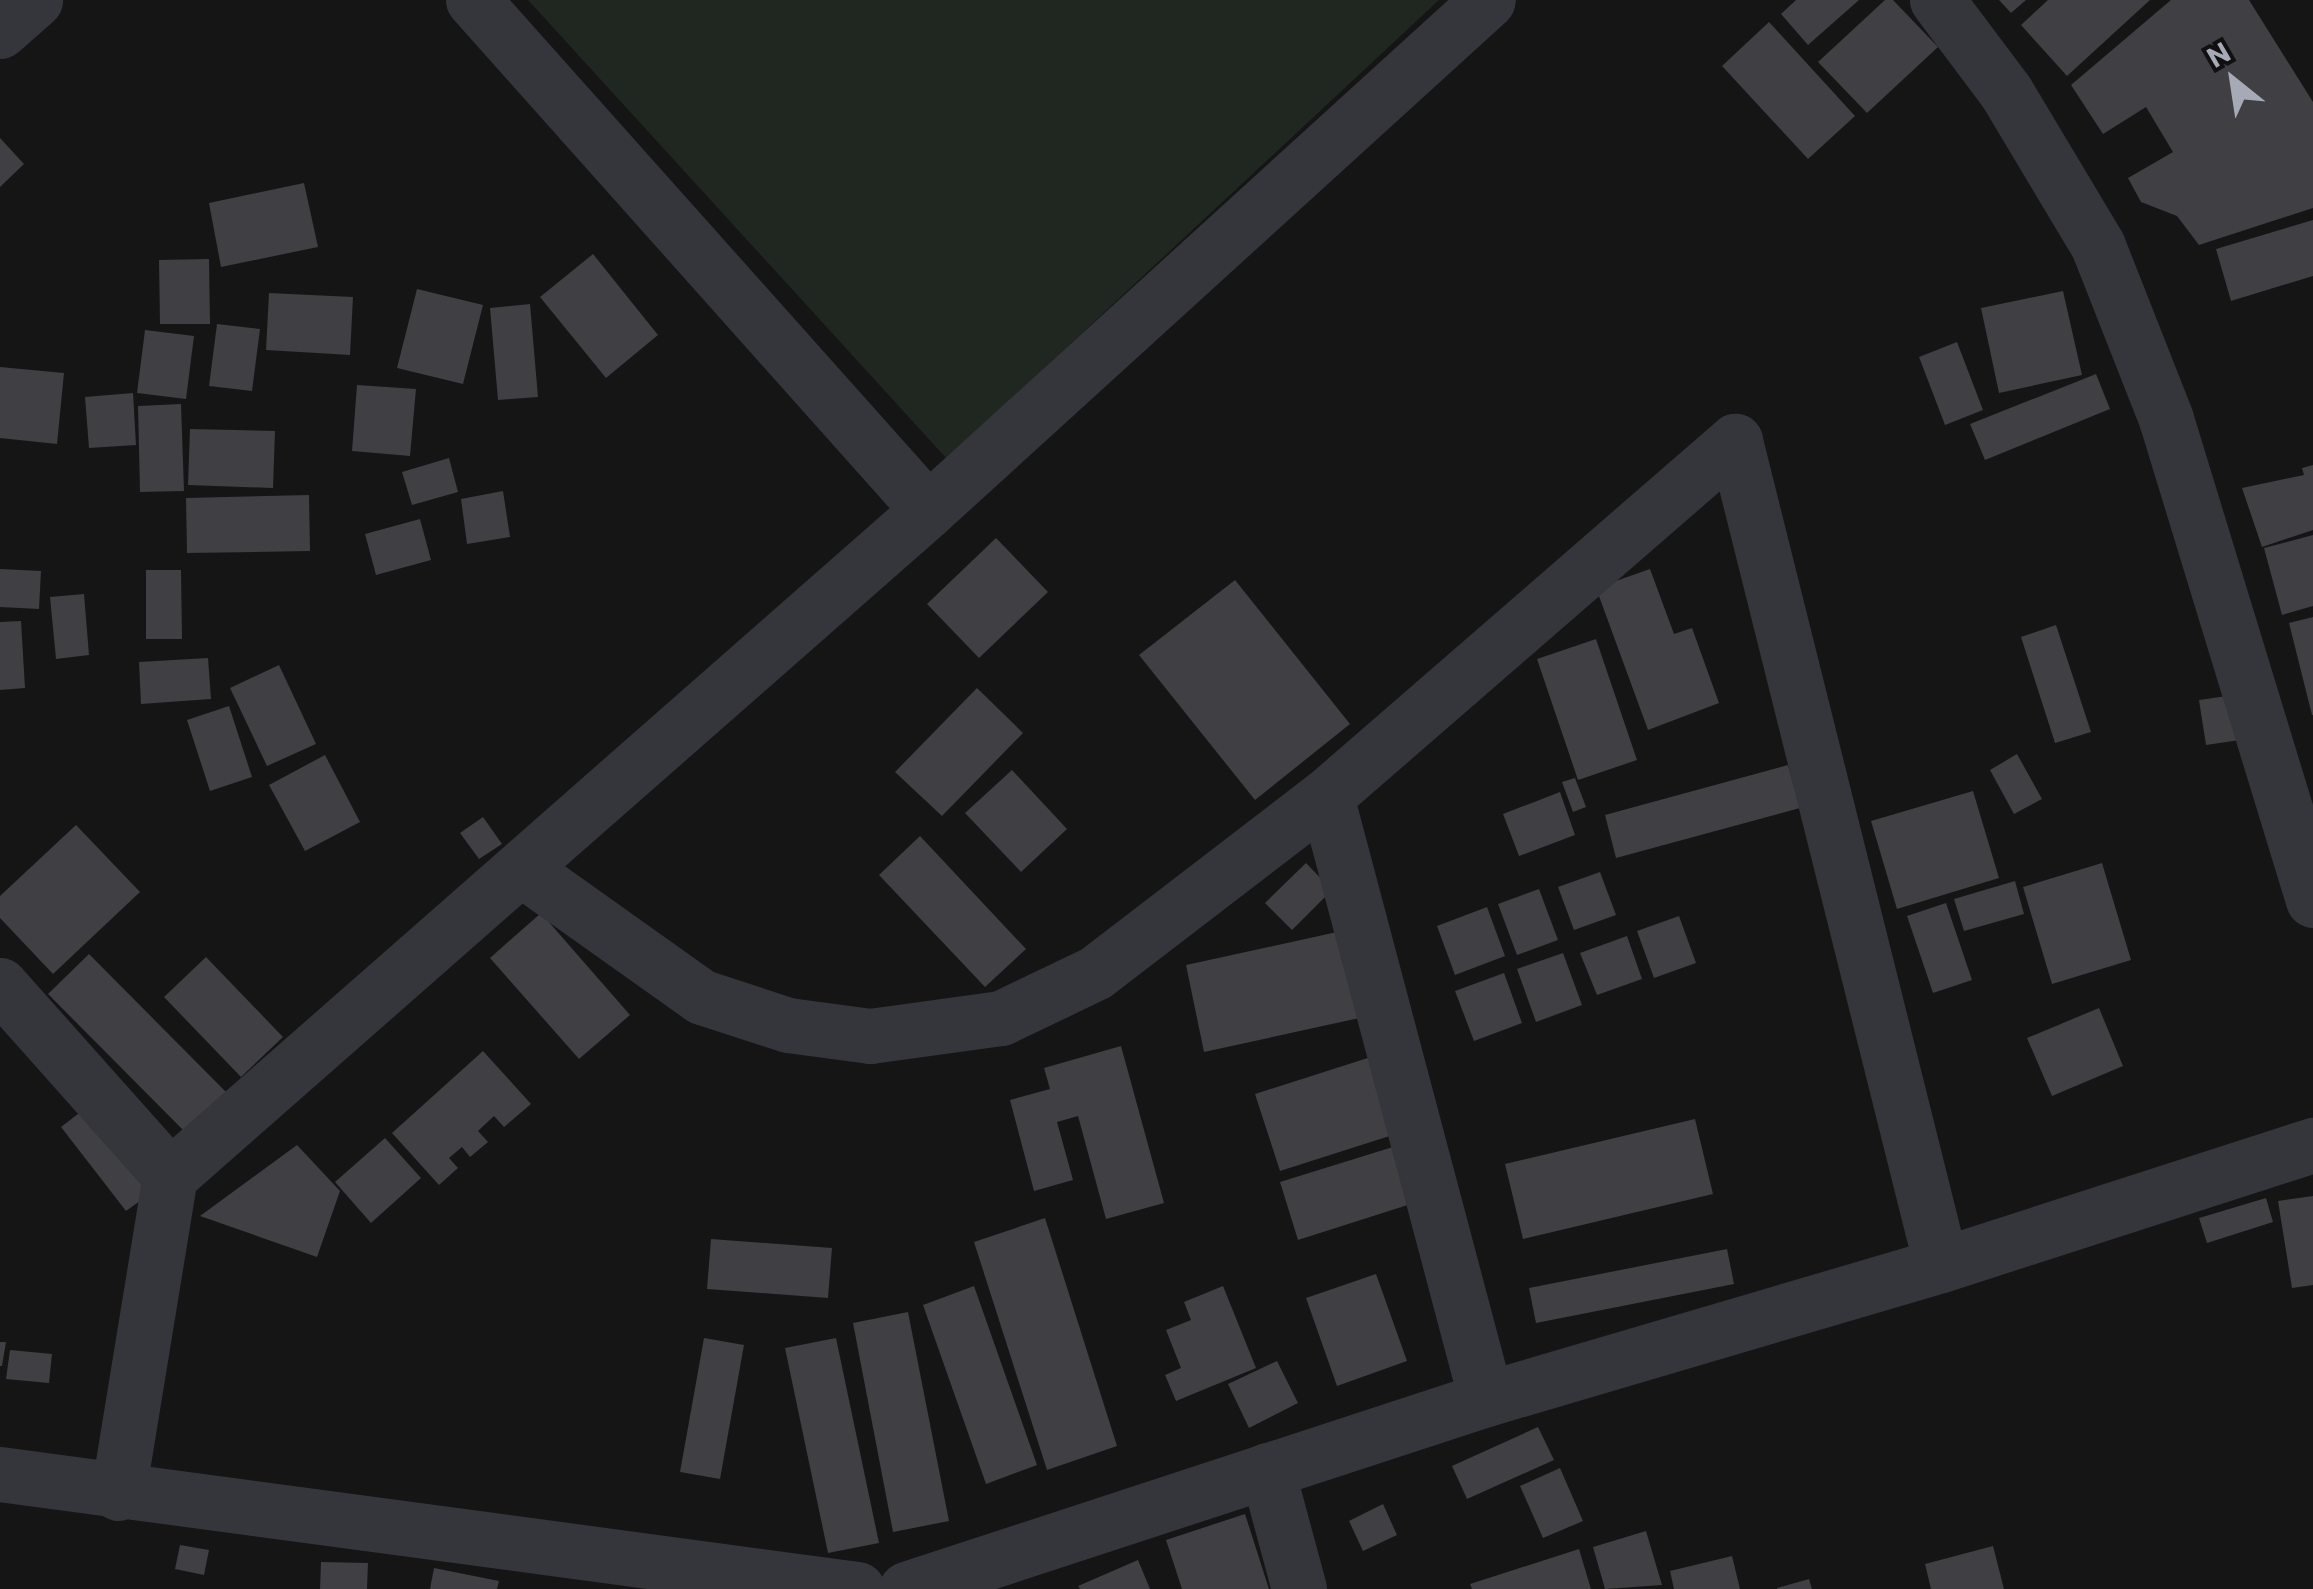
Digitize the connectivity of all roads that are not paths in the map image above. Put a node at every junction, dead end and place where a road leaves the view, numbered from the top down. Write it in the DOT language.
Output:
graph roads {
  1 [pos="35,0"];
  2 [pos="473,0"];
  3 [pos="1488,0"];
  4 [pos="1937,0"];
  5 [pos="0,31"];
  6 [pos="928,510"];
  7 [pos="1326,796"];
  8 [pos="523,870"];
  9 [pos="2313,900"];
  10 [pos="0,986"];
  11 [pos="2313,1146"];
  12 [pos="170,1176"];
  13 [pos="1942,1265"];
  14 [pos="1486,1399"];
  15 [pos="1267,1470"];
  16 [pos="0,1474"];
  17 [pos="118,1492"];
  18 [pos="857,1589"];
  19 [pos="906,1589"];
  20 [pos="1299,1589"];
  1 -- 5 [label="street"];
  2 -- 6 [label="street"];
  3 -- 6 [label="street"];
  4 -- 9 [label="street"];
  6 -- 8 [label="street"];
  7 -- 8 [label="street"];
  7 -- 13 [label="street"];
  7 -- 14 [label="street"];
  8 -- 12 [label="street"];
  10 -- 12 [label="street"];
  11 -- 13 [label="street"];
  12 -- 17 [label="street"];
  13 -- 14 [label="street"];
  14 -- 15 [label="street"];
  15 -- 19 [label="street"];
  15 -- 20 [label="street"];
  16 -- 17 [label="street"];
  17 -- 18 [label="street"];
}
